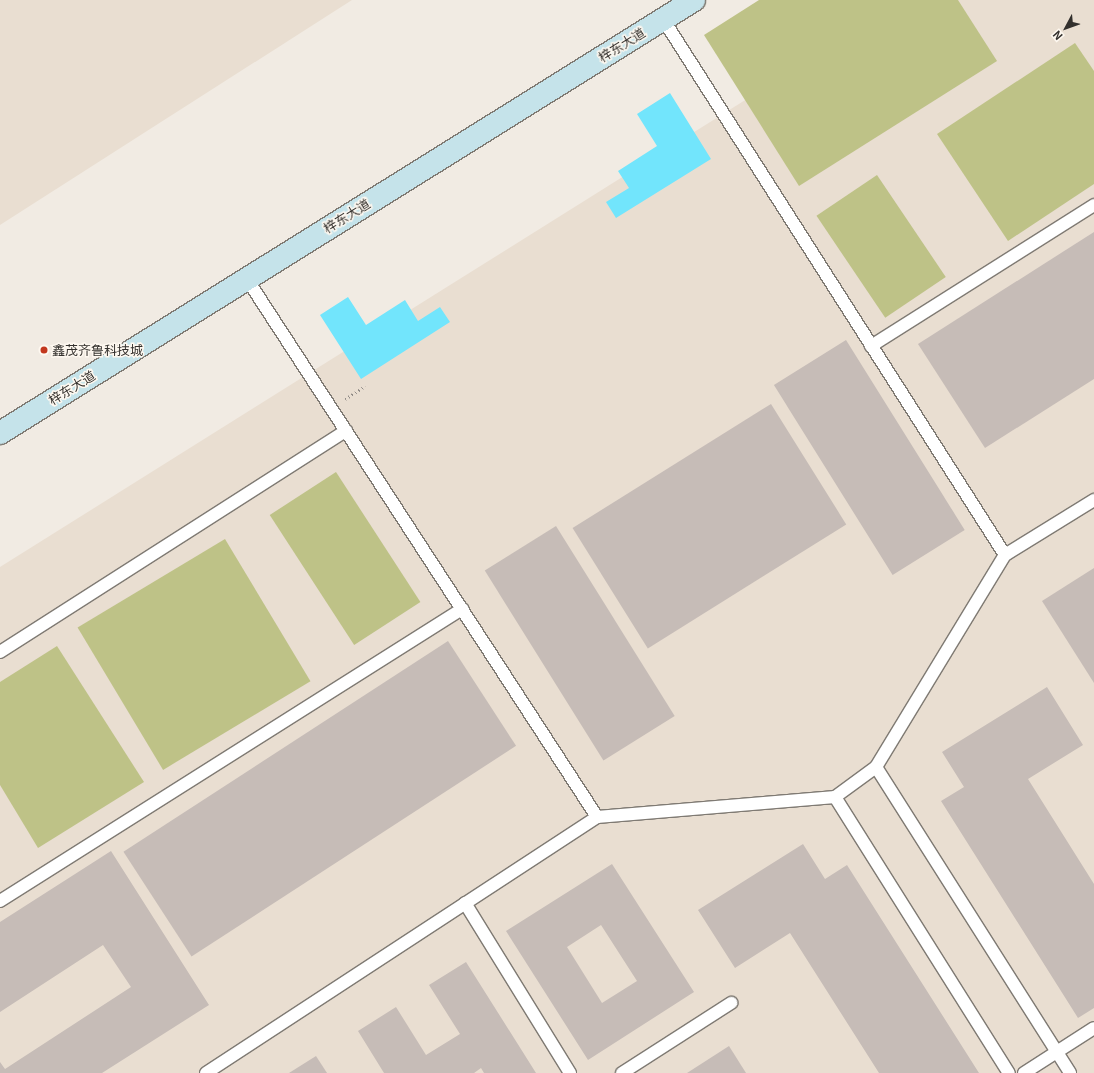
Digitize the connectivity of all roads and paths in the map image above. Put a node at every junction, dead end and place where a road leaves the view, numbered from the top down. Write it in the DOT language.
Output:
graph roads {
  1 [pos="694,0"];
  2 [pos="663,19"];
  3 [pos="1094,205"];
  4 [pos="247,279"];
  5 [pos="872,346"];
  6 [pos="365,386"];
  7 [pos="331,408"];
  8 [pos="346,431"];
  9 [pos="0,433"];
  10 [pos="1094,500"];
  11 [pos="1005,555"];
  12 [pos="462,609"];
  13 [pos="0,652"];
  14 [pos="876,767"];
  15 [pos="835,797"];
  16 [pos="597,817"];
  17 [pos="0,901"];
  18 [pos="465,904"];
  19 [pos="731,1003"];
  20 [pos="1094,1028"];
  21 [pos="1057,1052"];
  22 [pos="206,1073"];
  23 [pos="570,1073"];
  24 [pos="622,1073"];
  25 [pos="1010,1073"];
  26 [pos="1024,1073"];
  27 [pos="1070,1073"];
  1 -- 2 [label="main road, 梓东大道"];
  2 -- 4 [label="main road, 梓东大道"];
  2 -- 5 [label="lane"];
  3 -- 5 [label="lane"];
  4 -- 7 [label="lane"];
  4 -- 9 [label="main road, 梓东大道"];
  5 -- 11 [label="lane"];
  6 -- 7 [label="path"];
  7 -- 8 [label="lane"];
  8 -- 12 [label="lane"];
  8 -- 13 [label="lane"];
  10 -- 11 [label="lane"];
  11 -- 14 [label="lane"];
  12 -- 16 [label="lane"];
  12 -- 17 [label="lane"];
  14 -- 15 [label="lane"];
  14 -- 21 [label="lane"];
  15 -- 16 [label="lane"];
  15 -- 25 [label="lane"];
  16 -- 18 [label="lane"];
  18 -- 22 [label="lane"];
  18 -- 23 [label="lane"];
  19 -- 24 [label="lane"];
  20 -- 21 [label="lane"];
  21 -- 26 [label="lane"];
  21 -- 27 [label="lane"];
}
